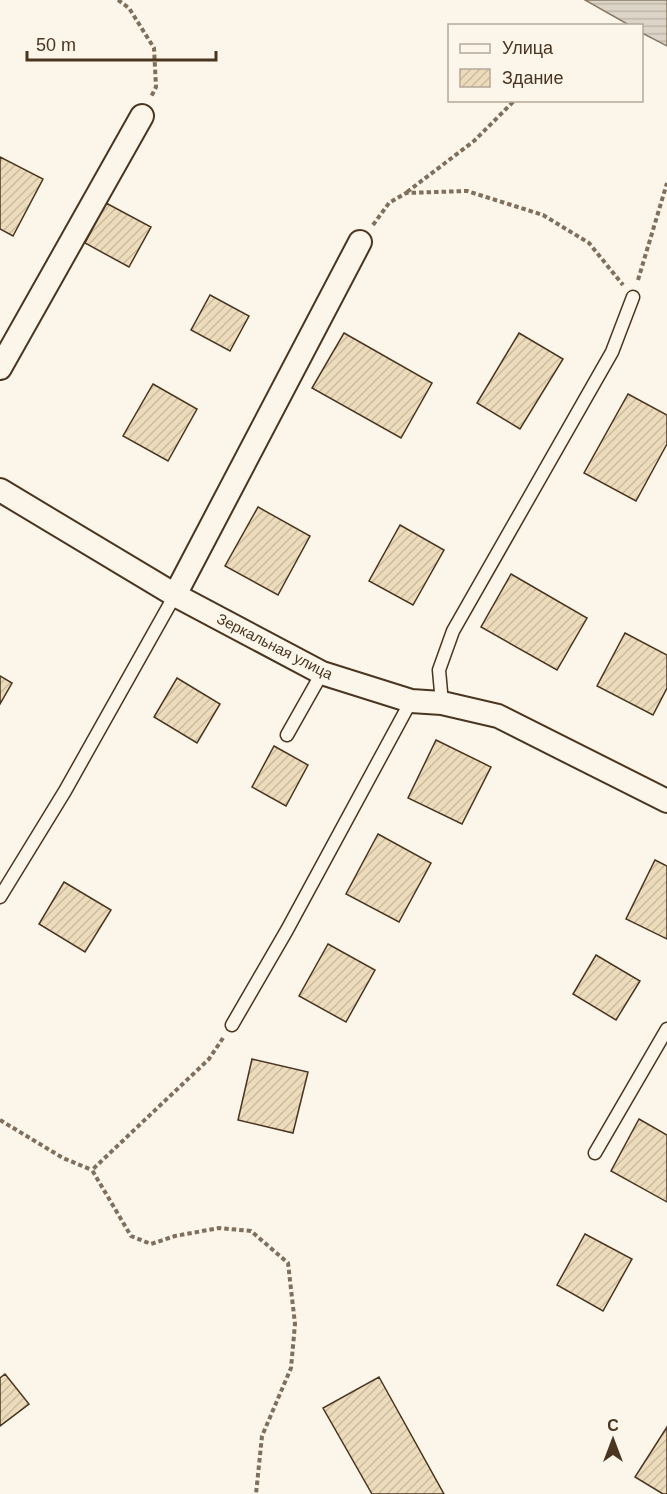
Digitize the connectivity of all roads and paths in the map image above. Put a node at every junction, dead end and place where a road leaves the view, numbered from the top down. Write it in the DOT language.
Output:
graph roads {
  1 [pos="118,0"];
  2 [pos="513,102"];
  3 [pos="142,116"];
  4 [pos="667,183"];
  5 [pos="406,193"];
  6 [pos="360,242"];
  7 [pos="633,297"];
  8 [pos="0,368"];
  9 [pos="0,490"];
  10 [pos="176,594"];
  11 [pos="322,673"];
  12 [pos="411,701"];
  13 [pos="442,703"];
  14 [pos="287,735"];
  15 [pos="667,801"];
  16 [pos="0,897"];
  17 [pos="232,1024"];
  18 [pos="667,1029"];
  19 [pos="0,1120"];
  20 [pos="595,1153"];
  21 [pos="92,1170"];
  22 [pos="256,1494"];
  1 -- 3 [label="path"];
  2 -- 5 [label="path"];
  3 -- 8 [label="street"];
  4 -- 7 [label="path"];
  5 -- 6 [label="path"];
  5 -- 7 [label="path"];
  6 -- 10 [label="street"];
  7 -- 13 [label="lane"];
  9 -- 10 [label="street, Зеркальная улица"];
  10 -- 11 [label="street, Зеркальная улица"];
  10 -- 16 [label="lane"];
  11 -- 12 [label="street, Зеркальная улица"];
  11 -- 14 [label="lane"];
  12 -- 13 [label="street, Зеркальная улица"];
  12 -- 17 [label="lane"];
  13 -- 15 [label="street, Зеркальная улица"];
  17 -- 21 [label="path"];
  18 -- 20 [label="lane"];
  19 -- 21 [label="path"];
  21 -- 22 [label="path"];
}
